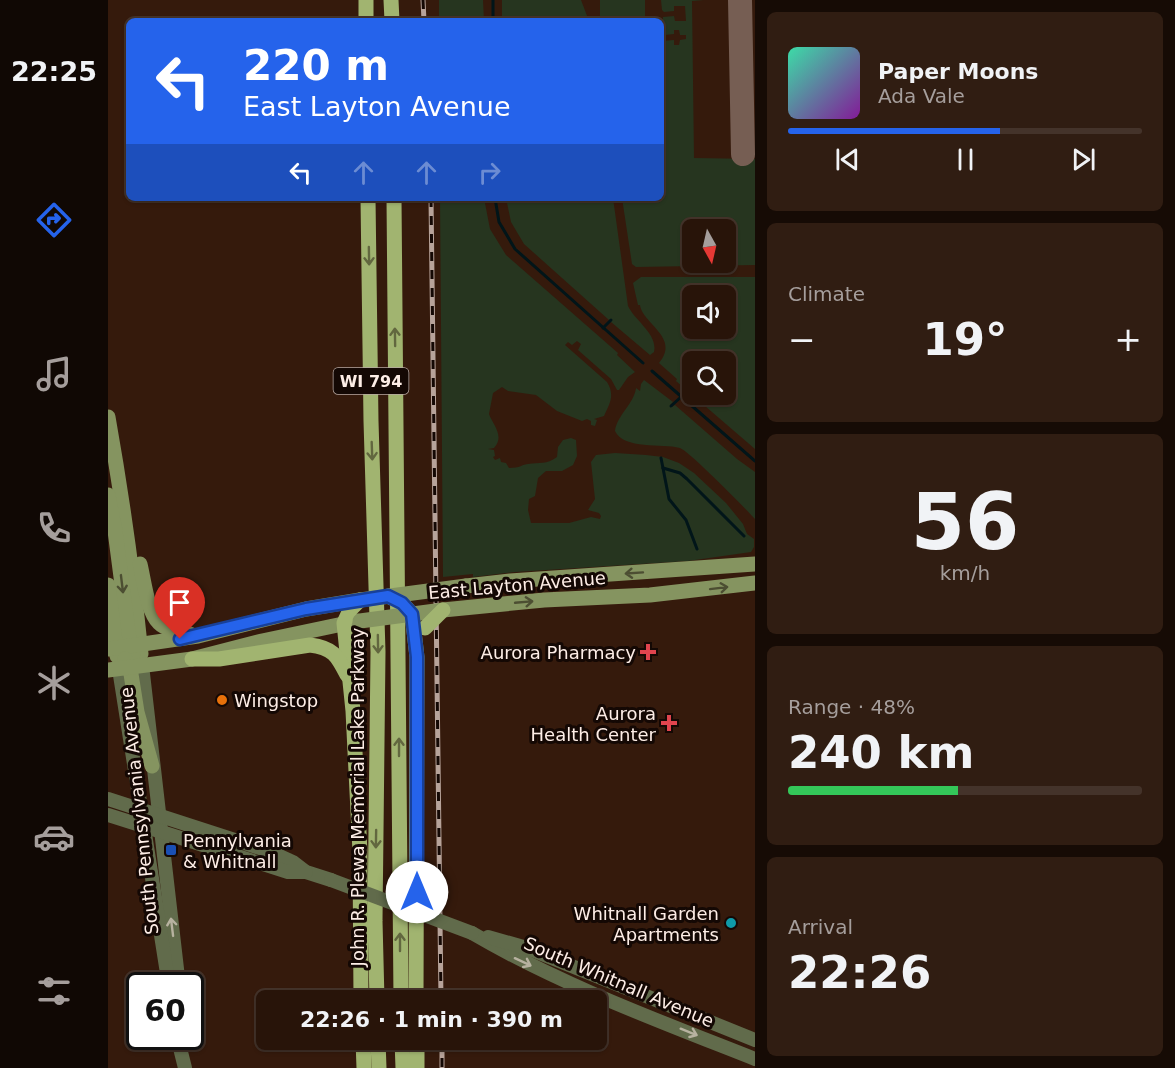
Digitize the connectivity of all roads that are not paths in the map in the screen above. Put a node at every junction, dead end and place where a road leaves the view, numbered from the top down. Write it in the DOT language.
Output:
graph roads {
  1 [pos="366,0"];
  2 [pos="391,0"];
  3 [pos="366,18"];
  4 [pos="392,18"];
  5 [pos="368,201"];
  6 [pos="394,201"];
  7 [pos="108,417"];
  8 [pos="108,495"];
  9 [pos="125,511"];
  10 [pos="755,564"];
  11 [pos="755,583"];
  12 [pos="108,585"];
  13 [pos="388,596"];
  14 [pos="355,601"];
  15 [pos="344,623"];
  16 [pos="418,623"];
  17 [pos="198,636"];
  18 [pos="125,658"];
  19 [pos="192,658"];
  20 [pos="350,682"];
  21 [pos="153,766"];
  22 [pos="108,799"];
  23 [pos="141,808"];
  24 [pos="158,814"];
  25 [pos="108,815"];
  26 [pos="144,826"];
  27 [pos="160,831"];
  28 [pos="306,872"];
  29 [pos="472,933"];
  30 [pos="167,972"];
  31 [pos="177,972"];
  32 [pos="361,990"];
  33 [pos="377,990"];
  34 [pos="401,990"];
  35 [pos="416,990"];
  36 [pos="755,1040"];
  37 [pos="181,1050"];
  38 [pos="186,1050"];
  39 [pos="363,1050"];
  40 [pos="378,1050"];
  41 [pos="402,1050"];
  42 [pos="417,1050"];
  43 [pos="755,1059"];
  44 [pos="185,1066"];
  45 [pos="364,1068"];
  46 [pos="379,1068"];
  47 [pos="403,1068"];
  48 [pos="417,1068"];
  1 -- 3 [label="main road"];
  2 -- 4 [label="main road"];
  5 -- 33 [label="main road, John R. Plewa Memorial Lake Parkway / WI 794, one-way"];
  34 -- 6 [label="main road, WI 794, one-way"];
  7 -- 9 [label="main road, South Pennsylvania Avenue"];
  8 -- 18 [label="main road, one-way"];
  9 -- 17 [label="main road"];
  9 -- 18 [label="main road, South Pennsylvania Avenue"];
  10 -- 13 [label="main road, East Layton Avenue, one-way, bridge"];
  16 -- 11 [label="main road, East Layton Avenue, one-way, bridge"];
  12 -- 18 [label="main road, South Pennsylvania Avenue"];
  13 -- 14 [label="main road, East Layton Avenue, bridge"];
  13 -- 16 [label="main road, bridge"];
  14 -- 15 [label="main road"];
  14 -- 17 [label="main road, East Layton Avenue"];
  14 -- 18 [label="main road"];
  15 -- 16 [label="main road, East Layton Avenue, bridge"];
  15 -- 19 [label="main road, East Layton Avenue"];
  15 -- 20 [label="main road"];
  16 -- 35 [label="main road"];
  17 -- 18 [label="main road, East Layton Avenue"];
  18 -- 19 [label="main road, East Layton Avenue"];
  18 -- 21 [label="main road"];
  18 -- 23 [label="street, South Pennsylvania Avenue"];
  19 -- 20 [label="main road"];
  20 -- 32 [label="main road"];
  21 -- 24 [label="street, South Pennsylvania Avenue"];
  22 -- 23 [label="street, South Whitnall Avenue"];
  23 -- 24 [label="street, South Whitnall Avenue"];
  23 -- 26 [label="street, South Pennsylvania Avenue"];
  24 -- 27 [label="street, South Pennsylvania Avenue"];
  24 -- 28 [label="street, South Whitnall Avenue"];
  25 -- 26 [label="street, South Whitnall Avenue"];
  26 -- 27 [label="street, South Whitnall Avenue"];
  26 -- 30 [label="street, South Pennsylvania Avenue"];
  27 -- 28 [label="street, South Whitnall Avenue"];
  31 -- 27 [label="street, South Pennsylvania Avenue, one-way"];
  28 -- 29 [label="street, South Whitnall Avenue, bridge"];
  29 -- 36 [label="street, South Whitnall Avenue"];
  29 -- 43 [label="street, South Whitnall Avenue, one-way"];
  37 -- 44 [label="street"];
  38 -- 44 [label="street"];
  39 -- 45 [label="main road"];
  40 -- 46 [label="main road"];
  41 -- 47 [label="main road"];
  42 -- 48 [label="main road"];
}
